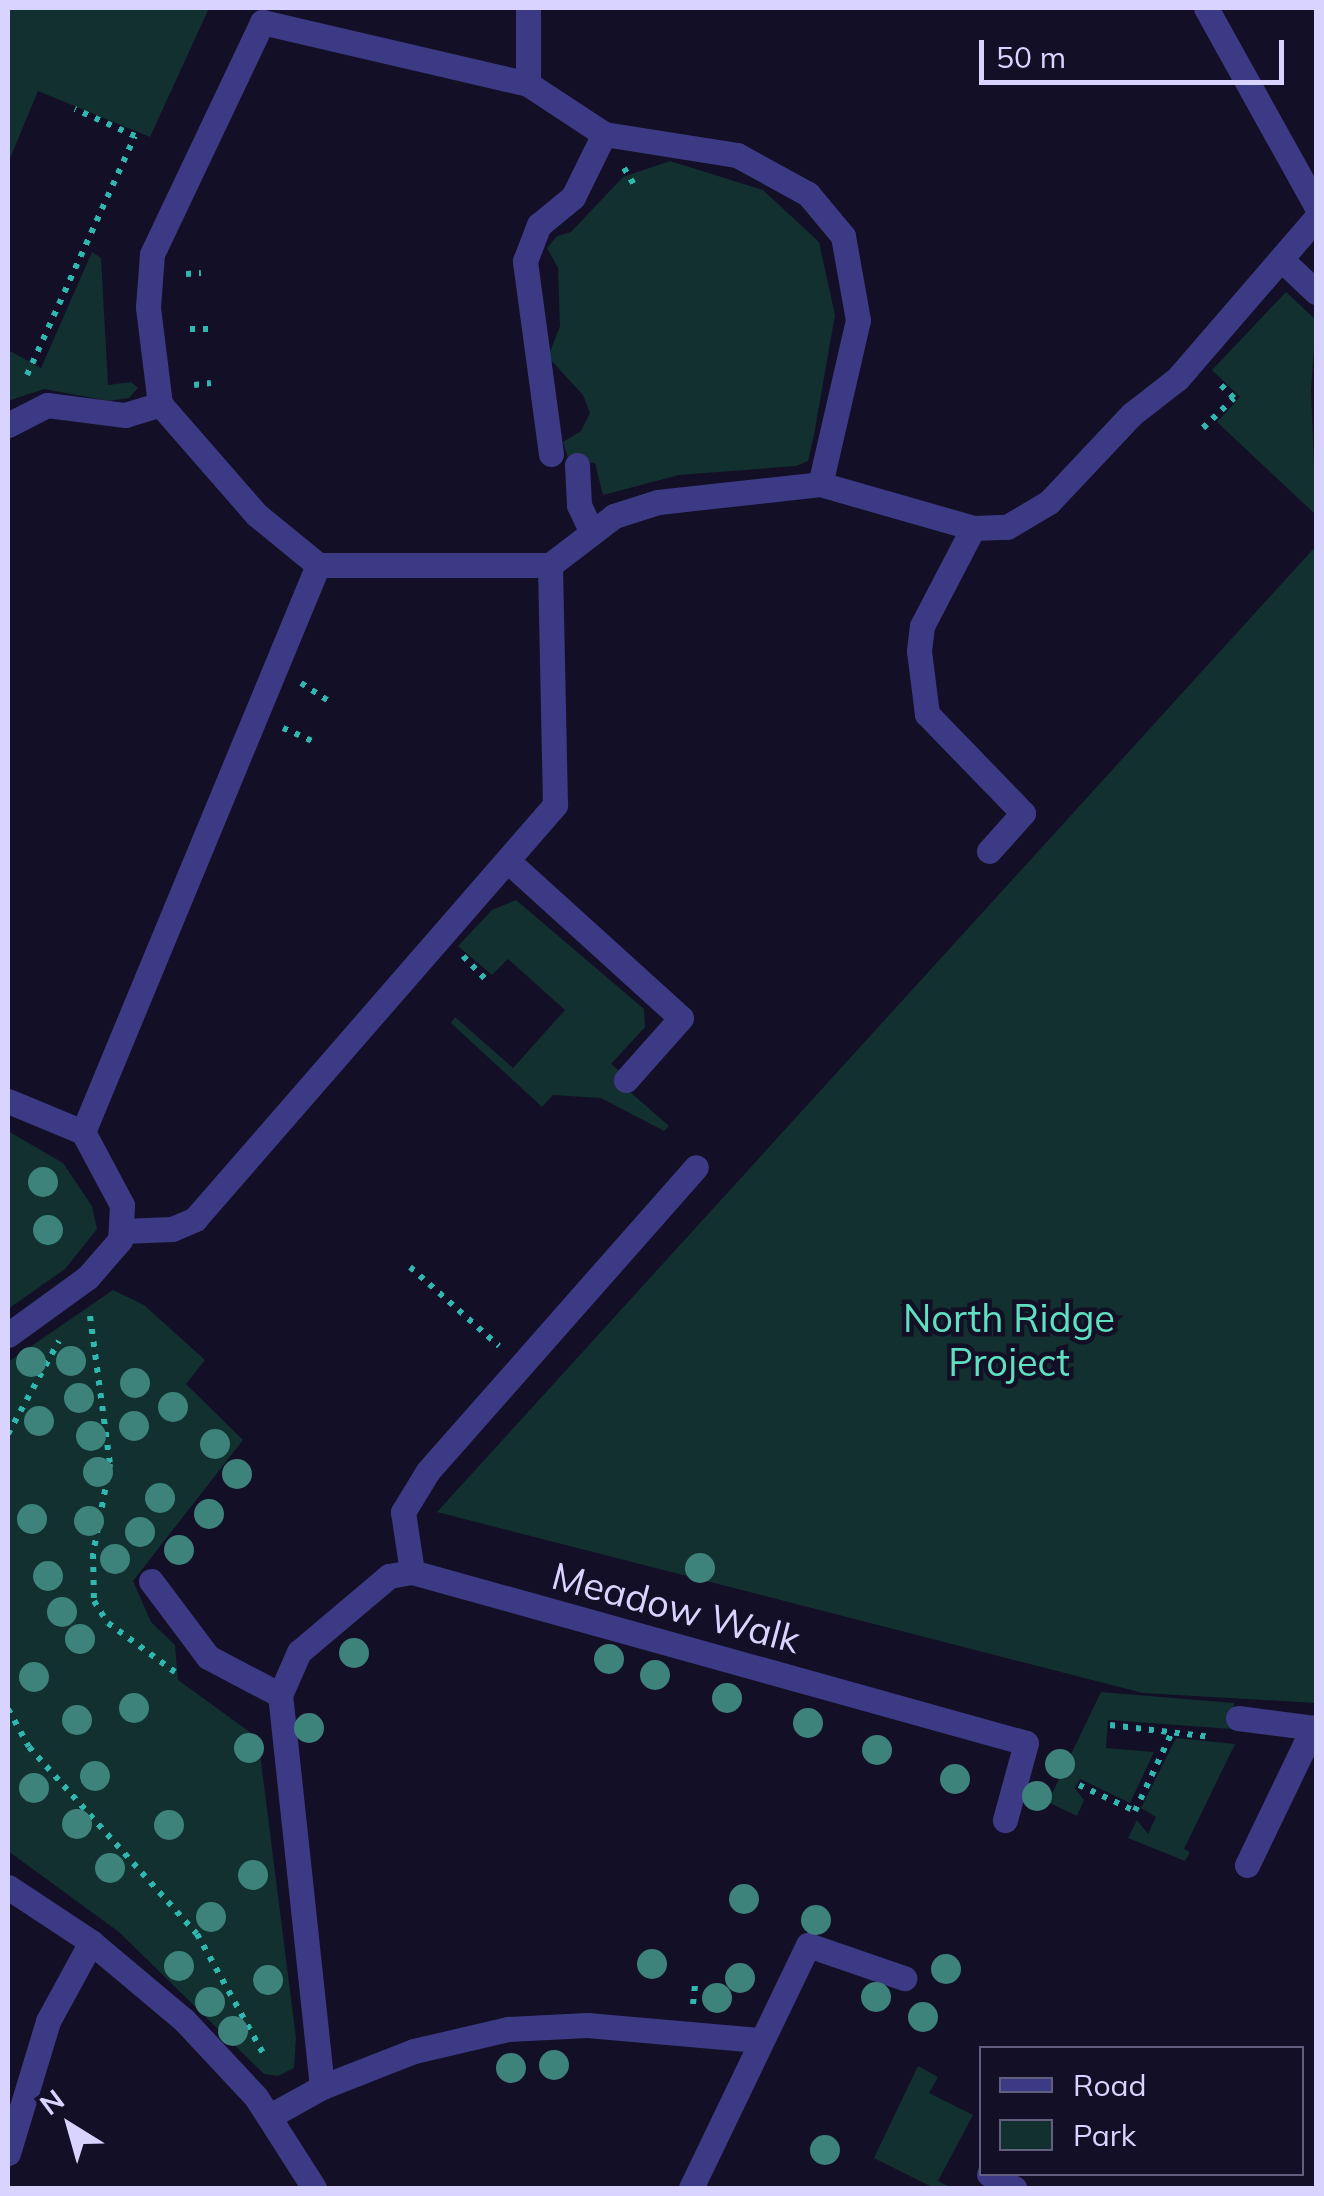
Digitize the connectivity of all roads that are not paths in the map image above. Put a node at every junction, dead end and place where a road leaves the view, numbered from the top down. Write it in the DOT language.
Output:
graph roads {
  1 [pos="528,8"];
  2 [pos="1206,8"];
  3 [pos="266,15"];
  4 [pos="528,84"];
  5 [pos="604,134"];
  6 [pos="1316,206"];
  7 [pos="1316,218"];
  8 [pos="1282,261"];
  9 [pos="1316,292"];
  10 [pos="160,404"];
  11 [pos="8,424"];
  12 [pos="552,454"];
  13 [pos="577,465"];
  14 [pos="820,484"];
  15 [pos="973,528"];
  16 [pos="591,531"];
  17 [pos="318,565"];
  18 [pos="550,566"];
  19 [pos="989,851"];
  20 [pos="509,862"];
  21 [pos="626,1080"];
  22 [pos="8,1102"];
  23 [pos="83,1132"];
  24 [pos="696,1166"];
  25 [pos="120,1235"];
  26 [pos="8,1336"];
  27 [pos="412,1572"];
  28 [pos="151,1580"];
  29 [pos="280,1696"];
  30 [pos="1315,1728"];
  31 [pos="1231,1729"];
  32 [pos="1006,1820"];
  33 [pos="1247,1865"];
  34 [pos="8,1887"];
  35 [pos="91,1942"];
  36 [pos="904,1978"];
  37 [pos="758,2040"];
  38 [pos="322,2087"];
  39 [pos="270,2116"];
  40 [pos="8,2153"];
  41 [pos="314,2188"];
  42 [pos="691,2188"];
  1 -- 4 [label="street"];
  2 -- 6 [label="street"];
  3 -- 4 [label="street"];
  3 -- 10 [label="street"];
  4 -- 5 [label="street"];
  5 -- 12 [label="street"];
  5 -- 14 [label="street"];
  7 -- 8 [label="street"];
  8 -- 9 [label="street"];
  8 -- 15 [label="street"];
  10 -- 11 [label="street"];
  10 -- 17 [label="street"];
  13 -- 16 [label="street"];
  14 -- 15 [label="street"];
  14 -- 16 [label="street"];
  15 -- 19 [label="street"];
  16 -- 18 [label="street"];
  17 -- 18 [label="street"];
  17 -- 23 [label="street"];
  18 -- 20 [label="street"];
  20 -- 21 [label="street"];
  20 -- 25 [label="street"];
  22 -- 23 [label="street"];
  23 -- 25 [label="street"];
  24 -- 27 [label="street"];
  25 -- 26 [label="street"];
  27 -- 29 [label="street"];
  27 -- 32 [label="street, Meadow Walk"];
  28 -- 29 [label="street"];
  29 -- 38 [label="street"];
  30 -- 31 [label="street"];
  30 -- 33 [label="street"];
  34 -- 35 [label="street"];
  35 -- 39 [label="street"];
  35 -- 40 [label="street"];
  36 -- 37 [label="street"];
  37 -- 38 [label="street"];
  37 -- 42 [label="street"];
  38 -- 39 [label="street"];
  39 -- 41 [label="street"];
}
